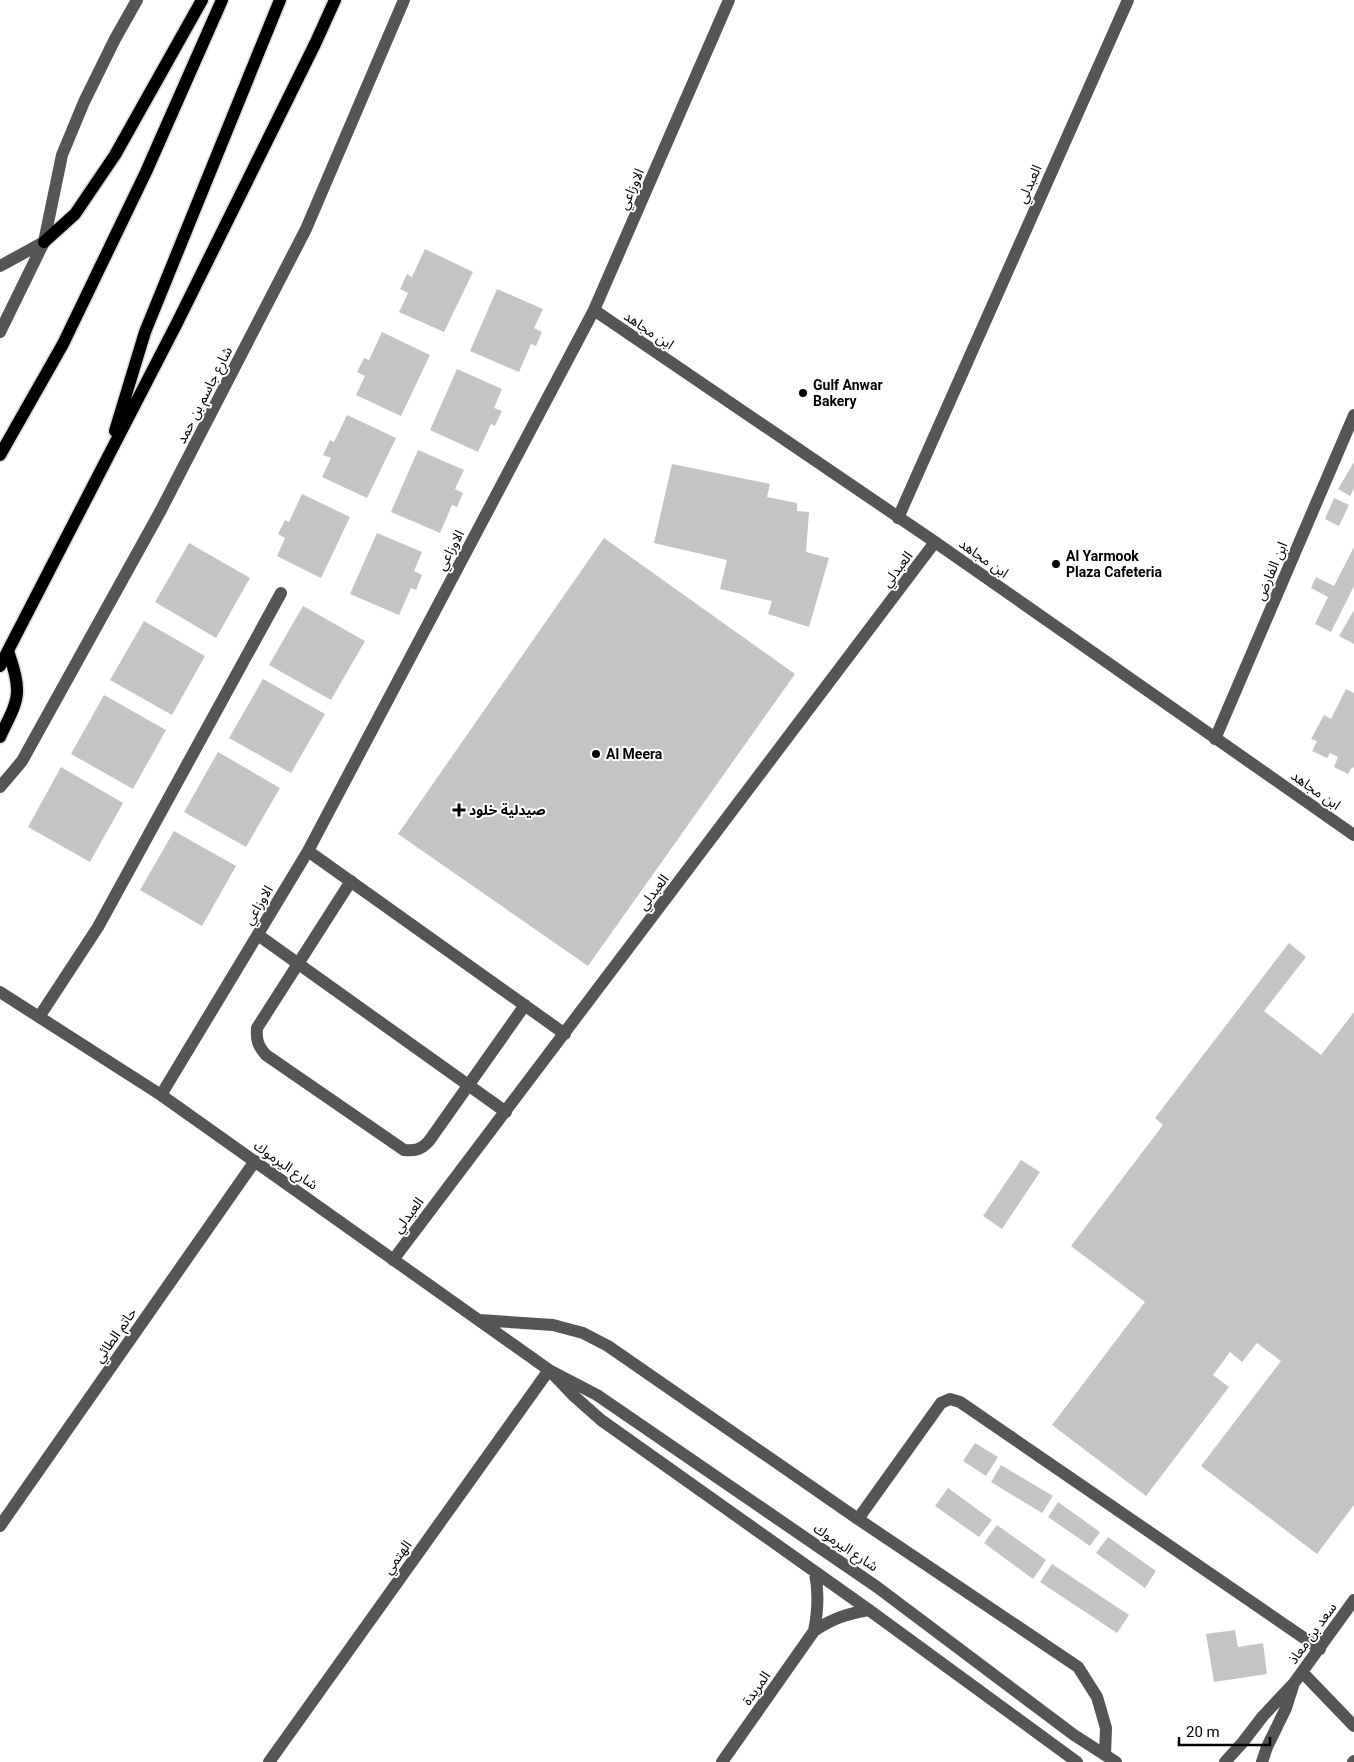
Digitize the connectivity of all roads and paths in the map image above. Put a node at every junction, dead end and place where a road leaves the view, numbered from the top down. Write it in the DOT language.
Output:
graph roads {
  1 [pos="137,0"];
  2 [pos="202,0"];
  3 [pos="222,0"];
  4 [pos="280,0"];
  5 [pos="335,0"];
  6 [pos="404,0"];
  7 [pos="729,0"];
  8 [pos="1128,0"];
  9 [pos="44,242"];
  10 [pos="0,266"];
  11 [pos="594,310"];
  12 [pos="0,332"];
  13 [pos="1354,415"];
  14 [pos="0,455"];
  15 [pos="106,462"];
  16 [pos="898,518"];
  17 [pos="935,542"];
  18 [pos="281,593"];
  19 [pos="8,651"];
  20 [pos="0,666"];
  21 [pos="0,737"];
  22 [pos="1215,739"];
  23 [pos="0,787"];
  24 [pos="1354,835"];
  25 [pos="308,851"];
  26 [pos="351,881"];
  27 [pos="258,935"];
  28 [pos="298,963"];
  29 [pos="0,992"];
  30 [pos="525,1005"];
  31 [pos="39,1017"];
  32 [pos="565,1034"];
  33 [pos="468,1085"];
  34 [pos="161,1095"];
  35 [pos="506,1112"];
  36 [pos="254,1161"];
  37 [pos="393,1260"];
  38 [pos="478,1320"];
  39 [pos="549,1370"];
  40 [pos="858,1519"];
  41 [pos="0,1526"];
  42 [pos="815,1573"];
  43 [pos="1354,1600"];
  44 [pos="869,1610"];
  45 [pos="814,1631"];
  46 [pos="1320,1649"];
  47 [pos="1302,1672"];
  48 [pos="1294,1683"];
  49 [pos="1354,1726"];
  50 [pos="1111,1759"];
  51 [pos="269,1762"];
  52 [pos="722,1762"];
  53 [pos="1077,1762"];
  54 [pos="1225,1762"];
  55 [pos="1262,1762"];
  1 -- 9 [label="street"];
  2 -- 9 [label="main road"];
  3 -- 14 [label="main road"];
  4 -- 15 [label="main road"];
  5 -- 15 [label="main road"];
  6 -- 23 [label="street, شارع جاسم بن حمد"];
  7 -- 11 [label="street, الاوزاعي"];
  8 -- 16 [label="street, العبدلي"];
  9 -- 10 [label="street"];
  9 -- 12 [label="street"];
  11 -- 16 [label="street, ابن مجاهد"];
  11 -- 25 [label="street, الاوزاعي"];
  13 -- 22 [label="street, ابن الفارض"];
  15 -- 19 [label="main road"];
  16 -- 17 [label="street, ابن مجاهد"];
  17 -- 22 [label="street, ابن مجاهد"];
  17 -- 32 [label="street, العبدلي"];
  18 -- 31 [label="street"];
  19 -- 20 [label="main road"];
  19 -- 21 [label="main road"];
  22 -- 24 [label="street, ابن مجاهد"];
  25 -- 26 [label="street"];
  25 -- 27 [label="street, الاوزاعي"];
  26 -- 28 [label="street"];
  26 -- 30 [label="street"];
  27 -- 28 [label="street"];
  27 -- 34 [label="street, الاوزاعي"];
  28 -- 33 [label="street"];
  28 -- 33 [label="street"];
  29 -- 31 [label="street, شارع اليرموك"];
  30 -- 32 [label="street"];
  30 -- 33 [label="street"];
  31 -- 34 [label="street, شارع اليرموك"];
  32 -- 35 [label="street, العبدلي"];
  33 -- 35 [label="street"];
  34 -- 36 [label="street, شارع اليرموك"];
  35 -- 37 [label="street, العبدلي"];
  36 -- 37 [label="street, شارع اليرموك"];
  36 -- 41 [label="street, حاتم الطائي"];
  37 -- 38 [label="street, شارع اليرموك"];
  38 -- 39 [label="street, شارع اليرموك"];
  38 -- 40 [label="street"];
  39 -- 42 [label="street, شارع اليرموك"];
  39 -- 50 [label="street, شارع اليرموك"];
  39 -- 51 [label="street, الهتمي"];
  40 -- 46 [label="street"];
  40 -- 50 [label="street"];
  42 -- 44 [label="street, شارع اليرموك"];
  42 -- 45 [label="street, المريدة"];
  43 -- 46 [label="street, سعد بن معاذ"];
  44 -- 45 [label="street, المريدة"];
  44 -- 53 [label="street, شارع اليرموك"];
  45 -- 52 [label="street, المريدة"];
  46 -- 47 [label="street, سعد بن معاذ"];
  47 -- 48 [label="street, سعد بن معاذ"];
  47 -- 49 [label="street"];
  48 -- 54 [label="street, سعد بن معاذ"];
  48 -- 55 [label="street, سعد بن معاذ"];
}
